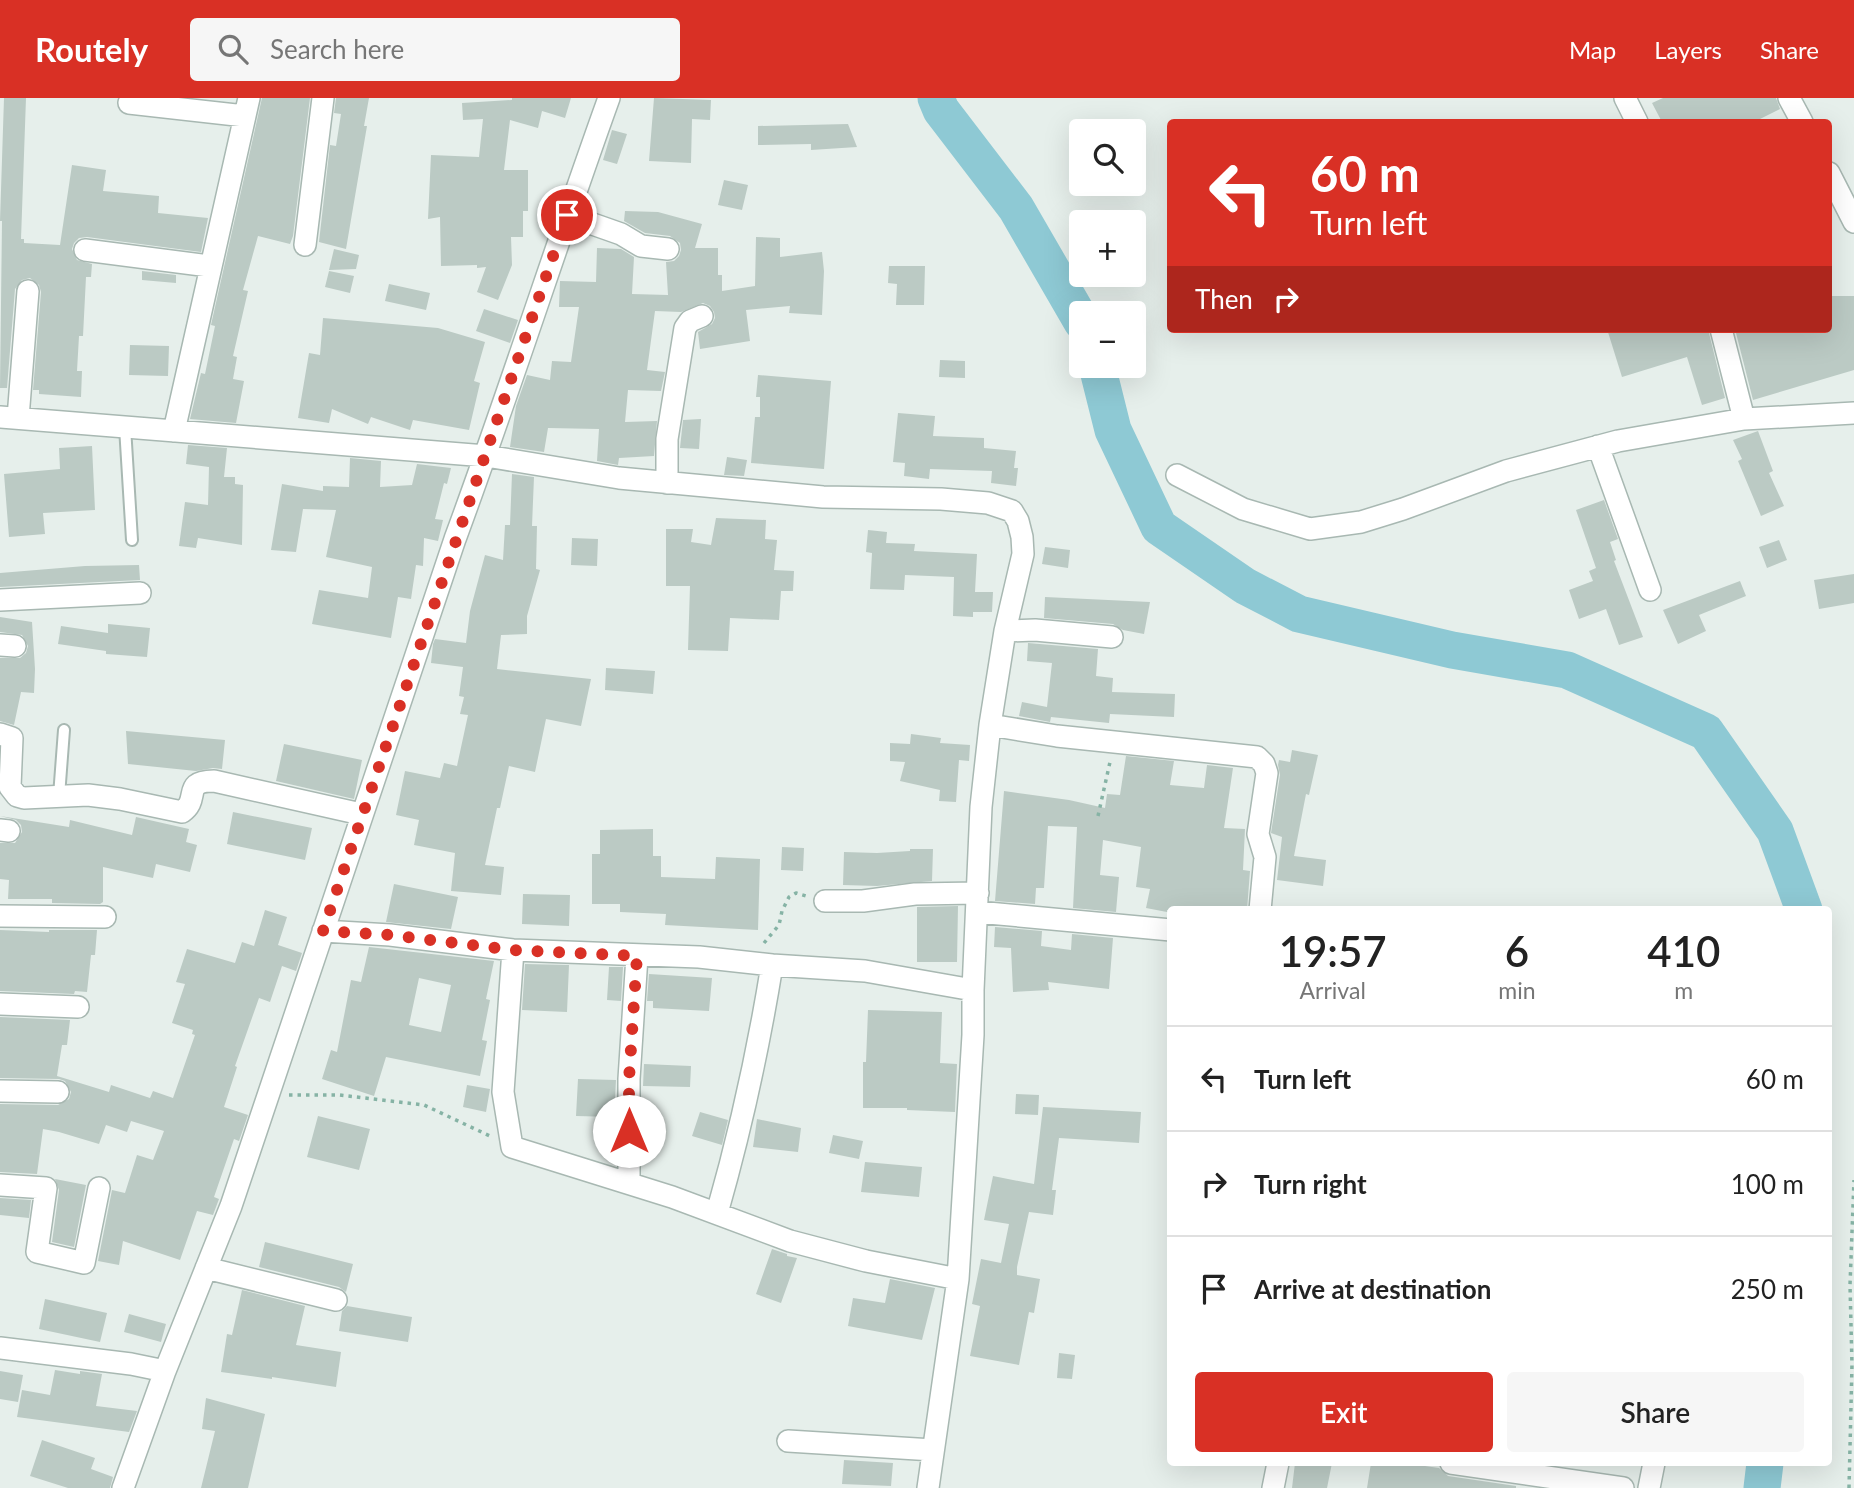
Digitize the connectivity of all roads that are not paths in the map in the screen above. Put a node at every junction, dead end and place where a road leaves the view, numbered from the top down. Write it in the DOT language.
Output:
graph roads {
  1 [pos="323,98"];
  2 [pos="609,98"];
  3 [pos="1625,98"];
  4 [pos="1789,98"];
  5 [pos="129,103"];
  6 [pos="247,107"];
  7 [pos="1636,119"];
  8 [pos="1800,119"];
  9 [pos="1832,179"];
  10 [pos="567,215"];
  11 [pos="1854,222"];
  12 [pos="305,244"];
  13 [pos="668,249"];
  14 [pos="85,250"];
  15 [pos="209,267"];
  16 [pos="28,291"];
  17 [pos="702,316"];
  18 [pos="1722,333"];
  19 [pos="1854,413"];
  20 [pos="9,418"];
  21 [pos="1744,419"];
  22 [pos="125,427"];
  23 [pos="174,430"];
  24 [pos="1598,446"];
  25 [pos="486,456"];
  26 [pos="1177,475"];
  27 [pos="667,483"];
  28 [pos="132,540"];
  29 [pos="1650,590"];
  30 [pos="140,593"];
  31 [pos="0,600"];
  32 [pos="1005,631"];
  33 [pos="1112,638"];
  34 [pos="990,725"];
  35 [pos="64,730"];
  36 [pos="0,734"];
  37 [pos="58,796"];
  38 [pos="361,814"];
  39 [pos="825,901"];
  40 [pos="978,903"];
  41 [pos="1260,906"];
  42 [pos="0,916"];
  43 [pos="106,917"];
  44 [pos="1167,929"];
  45 [pos="323,931"];
  46 [pos="513,950"];
  47 [pos="637,956"];
  48 [pos="772,965"];
  49 [pos="973,990"];
  50 [pos="0,1004"];
  51 [pos="78,1007"];
  52 [pos="0,1091"];
  53 [pos="58,1092"];
  54 [pos="629,1183"];
  55 [pos="0,1185"];
  56 [pos="99,1188"];
  57 [pos="718,1213"];
  58 [pos="206,1268"];
  59 [pos="958,1279"];
  60 [pos="336,1300"];
  61 [pos="0,1348"];
  62 [pos="164,1371"];
  63 [pos="788,1441"];
  64 [pos="933,1450"];
  65 [pos="1277,1466"];
  66 [pos="1472,1466"];
  67 [pos="1653,1466"];
  68 [pos="123,1488"];
  69 [pos="928,1488"];
  70 [pos="1273,1488"];
  71 [pos="1623,1488"];
  72 [pos="1648,1488"];
  1 -- 12 [label="street"];
  2 -- 10 [label="street"];
  3 -- 7 [label="street"];
  4 -- 8 [label="street"];
  5 -- 6 [label="street"];
  6 -- 15 [label="street"];
  9 -- 11 [label="street"];
  10 -- 13 [label="street"];
  10 -- 25 [label="street"];
  14 -- 15 [label="street"];
  15 -- 23 [label="street"];
  16 -- 20 [label="street"];
  17 -- 27 [label="street"];
  18 -- 21 [label="street"];
  19 -- 21 [label="street"];
  20 -- 22 [label="street"];
  21 -- 24 [label="street"];
  22 -- 23 [label="street"];
  22 -- 28 [label="lane"];
  23 -- 25 [label="street"];
  24 -- 26 [label="street"];
  24 -- 29 [label="street"];
  25 -- 27 [label="street"];
  25 -- 38 [label="street"];
  27 -- 32 [label="street"];
  30 -- 31 [label="street"];
  32 -- 33 [label="street"];
  32 -- 34 [label="street"];
  34 -- 40 [label="street"];
  34 -- 41 [label="street"];
  35 -- 37 [label="lane"];
  36 -- 37 [label="street"];
  37 -- 38 [label="street"];
  38 -- 45 [label="street"];
  39 -- 40 [label="street"];
  40 -- 44 [label="street"];
  40 -- 49 [label="street"];
  42 -- 43 [label="street"];
  45 -- 46 [label="street"];
  45 -- 58 [label="street"];
  46 -- 47 [label="street"];
  46 -- 54 [label="street"];
  47 -- 48 [label="street"];
  47 -- 54 [label="street"];
  48 -- 49 [label="street"];
  48 -- 57 [label="street"];
  49 -- 59 [label="street"];
  50 -- 51 [label="street"];
  52 -- 53 [label="street"];
  54 -- 57 [label="street"];
  55 -- 56 [label="street"];
  57 -- 59 [label="street"];
  58 -- 60 [label="street"];
  58 -- 62 [label="street"];
  59 -- 64 [label="street"];
  61 -- 62 [label="street"];
  62 -- 68 [label="street"];
  63 -- 64 [label="street"];
  64 -- 69 [label="street"];
  65 -- 70 [label="street"];
  66 -- 71 [label="street"];
  67 -- 72 [label="street"];
}
